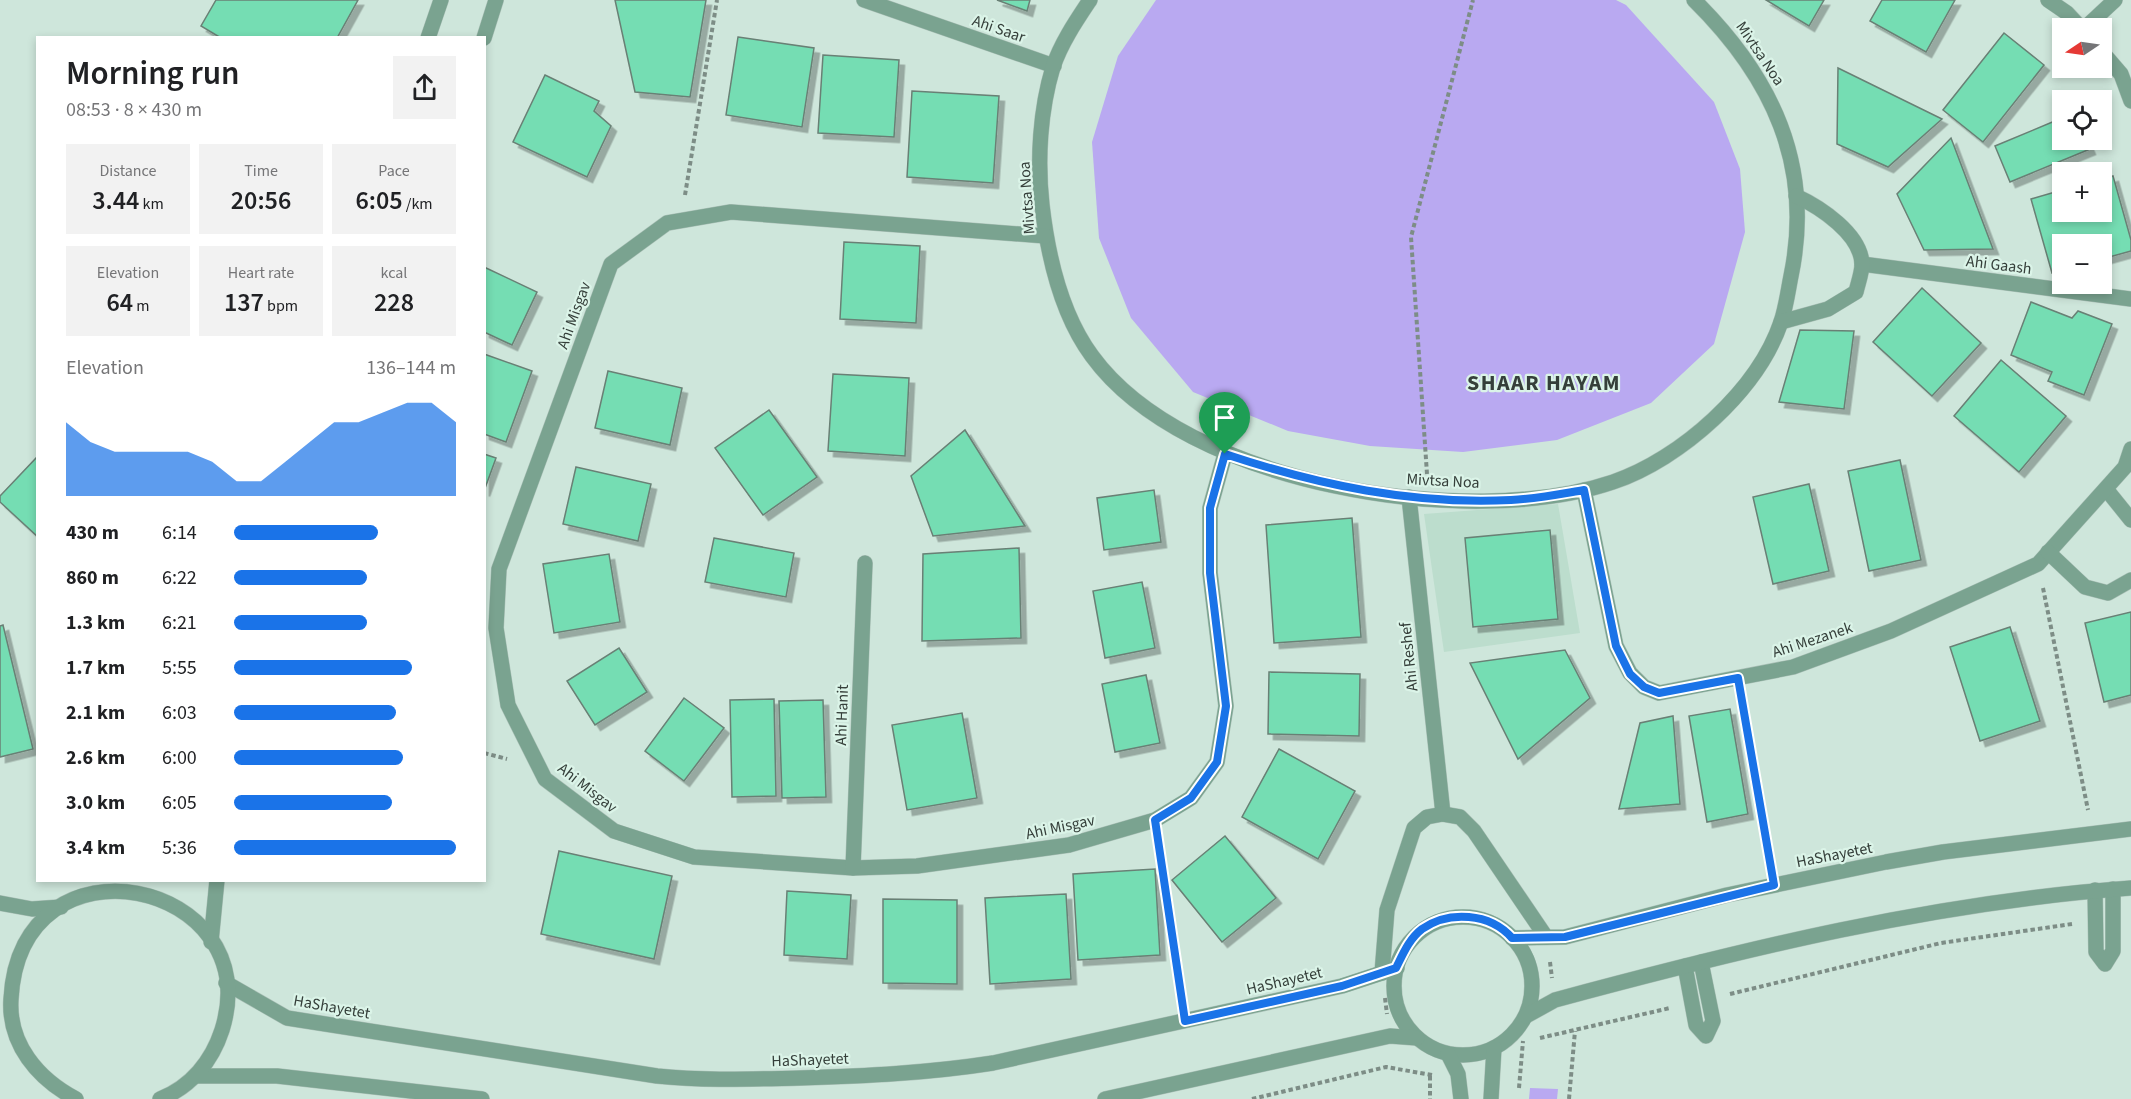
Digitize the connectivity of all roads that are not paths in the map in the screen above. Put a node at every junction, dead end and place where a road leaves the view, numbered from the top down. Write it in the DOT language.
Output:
graph roads {
  1 [pos="441,0"];
  2 [pos="496,0"];
  3 [pos="864,0"];
  4 [pos="1090,0"];
  5 [pos="1694,0"];
  6 [pos="2048,0"];
  7 [pos="2115,0"];
  8 [pos="2072,18"];
  9 [pos="2094,18"];
  10 [pos="429,36"];
  11 [pos="485,36"];
  12 [pos="2112,64"];
  13 [pos="1053,66"];
  14 [pos="2131,100"];
  15 [pos="1796,196"];
  16 [pos="1045,236"];
  17 [pos="1862,264"];
  18 [pos="2131,299"];
  19 [pos="1781,322"];
  20 [pos="2131,449"];
  21 [pos="1225,454"];
  22 [pos="2106,489"];
  23 [pos="1584,490"];
  24 [pos="1409,497"];
  25 [pos="2131,520"];
  26 [pos="2043,558"];
  27 [pos="865,562"];
  28 [pos="2131,580"];
  29 [pos="1443,814"];
  30 [pos="2131,829"];
  31 [pos="853,868"];
  32 [pos="218,882"];
  33 [pos="109,885"];
  34 [pos="2131,888"];
  35 [pos="2113,889"];
  36 [pos="2095,890"];
  37 [pos="0,903"];
  38 [pos="61,907"];
  39 [pos="1546,937"];
  40 [pos="1512,938"];
  41 [pos="212,942"];
  42 [pos="1701,962"];
  43 [pos="1684,966"];
  44 [pos="1389,971"];
  45 [pos="226,983"];
  46 [pos="0,992"];
  47 [pos="10,1012"];
  48 [pos="1526,1016"];
  49 [pos="1417,1038"];
  50 [pos="1494,1048"];
  51 [pos="1448,1054"];
  52 [pos="196,1076"];
  53 [pos="55,1094"];
  54 [pos="76,1099"];
  55 [pos="160,1099"];
  56 [pos="482,1099"];
  57 [pos="1105,1099"];
  58 [pos="1461,1099"];
  59 [pos="1491,1099"];
  1 -- 10 [label="street"];
  2 -- 11 [label="street"];
  3 -- 13 [label="street, Ahi Saar"];
  4 -- 13 [label="street, Mivtsa Noa"];
  5 -- 15 [label="street, Mivtsa Noa"];
  6 -- 8 [label="street"];
  7 -- 9 [label="street"];
  12 -- 14 [label="street"];
  13 -- 16 [label="street, Mivtsa Noa"];
  15 -- 17 [label="street"];
  15 -- 19 [label="street, Mivtsa Noa"];
  16 -- 21 [label="street, Mivtsa Noa"];
  16 -- 31 [label="street, Ahi Misgav"];
  17 -- 18 [label="street, Ahi Gaash"];
  17 -- 19 [label="street"];
  19 -- 23 [label="street, Mivtsa Noa"];
  20 -- 22 [label="street, Ahi Mezanek"];
  21 -- 24 [label="street, Mivtsa Noa"];
  21 -- 31 [label="street, Ahi Misgav"];
  22 -- 25 [label="street"];
  22 -- 26 [label="street, Ahi Mezanek"];
  23 -- 24 [label="street, Mivtsa Noa"];
  23 -- 26 [label="street, Ahi Mezanek"];
  24 -- 29 [label="street, Ahi Reshef"];
  26 -- 28 [label="street"];
  27 -- 31 [label="street, Ahi Hanit"];
  29 -- 39 [label="street"];
  29 -- 44 [label="street"];
  30 -- 39 [label="street, HaShayetet"];
  32 -- 41 [label="street"];
  33 -- 38 [label="street"];
  33 -- 41 [label="street"];
  34 -- 35 [label="street"];
  35 -- 36 [label="street"];
  35 -- 36 [label="street"];
  36 -- 42 [label="street"];
  37 -- 38 [label="street"];
  38 -- 47 [label="street"];
  39 -- 40 [label="street, HaShayetet"];
  40 -- 44 [label="street"];
  40 -- 48 [label="street"];
  41 -- 45 [label="street"];
  42 -- 43 [label="street"];
  42 -- 43 [label="street"];
  43 -- 48 [label="street"];
  44 -- 45 [label="street, HaShayetet"];
  44 -- 49 [label="street"];
  45 -- 52 [label="street"];
  46 -- 47 [label="street"];
  47 -- 53 [label="street"];
  48 -- 50 [label="street"];
  49 -- 51 [label="street"];
  49 -- 57 [label="street"];
  50 -- 51 [label="street"];
  50 -- 59 [label="street"];
  51 -- 58 [label="street"];
  52 -- 55 [label="street"];
  52 -- 56 [label="street"];
  53 -- 54 [label="street"];
}
